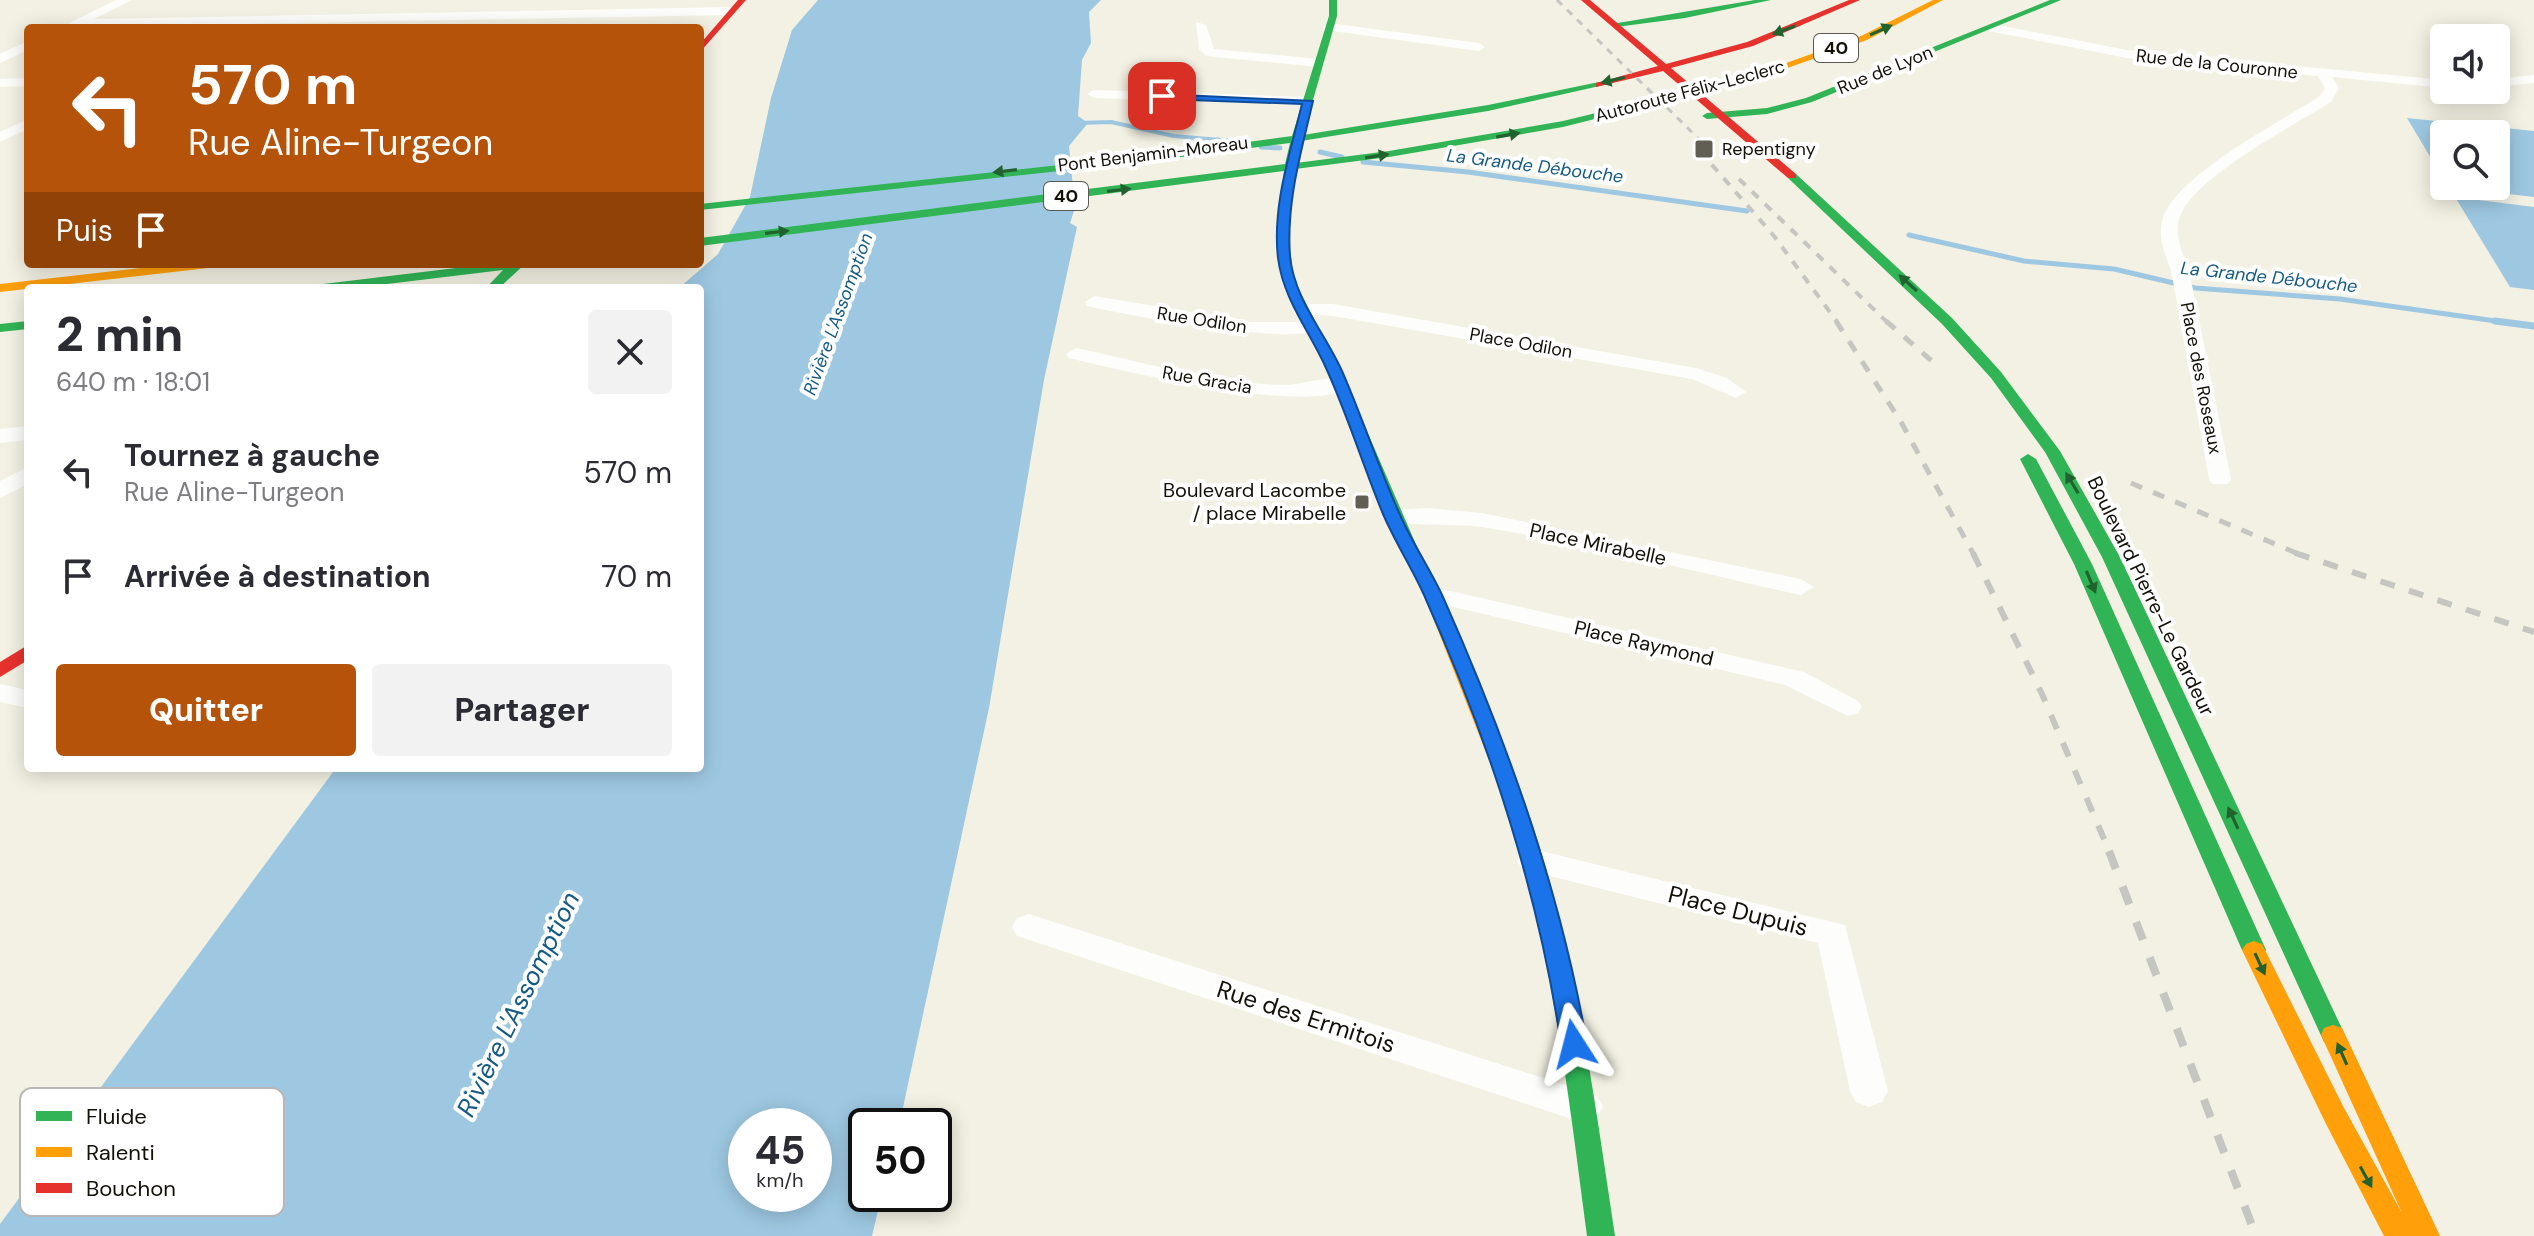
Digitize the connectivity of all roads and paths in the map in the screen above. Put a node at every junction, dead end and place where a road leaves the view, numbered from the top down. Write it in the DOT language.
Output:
graph roads {
  1 [pos="126,0"];
  2 [pos="504,0"];
  3 [pos="620,0"];
  4 [pos="1333,0"];
  5 [pos="1585,0"];
  6 [pos="1767,0"];
  7 [pos="1856,0"];
  8 [pos="1939,0"];
  9 [pos="2057,0"];
  10 [pos="376,6"];
  11 [pos="737,6"];
  12 [pos="242,7"];
  13 [pos="605,14"];
  14 [pos="485,16"];
  15 [pos="358,18"];
  16 [pos="215,21"];
  17 [pos="74,24"];
  18 [pos="128,24"];
  19 [pos="209,24"];
  20 [pos="349,24"];
  21 [pos="1616,24"];
  22 [pos="1200,25"];
  23 [pos="1329,27"];
  24 [pos="1993,28"];
  25 [pos="704,43"];
  26 [pos="24,47"];
  27 [pos="1479,47"];
  28 [pos="0,59"];
  29 [pos="1319,63"];
  30 [pos="1153,73"];
  31 [pos="2324,75"];
  32 [pos="2534,79"];
  33 [pos="24,82"];
  34 [pos="2510,82"];
  35 [pos="0,83"];
  36 [pos="2430,83"];
  37 [pos="1094,94"];
  38 [pos="1162,96"];
  39 [pos="1308,101"];
  40 [pos="1800,103"];
  41 [pos="1714,116"];
  42 [pos="1415,119"];
  43 [pos="24,125"];
  44 [pos="0,138"];
  45 [pos="1431,148"];
  46 [pos="1783,168"];
  47 [pos="704,207"];
  48 [pos="704,241"];
  49 [pos="173,268"];
  50 [pos="485,268"];
  51 [pos="513,268"];
  52 [pos="34,284"];
  53 [pos="355,284"];
  54 [pos="496,284"];
  55 [pos="24,285"];
  56 [pos="0,288"];
  57 [pos="1094,302"];
  58 [pos="1306,319"];
  59 [pos="24,325"];
  60 [pos="0,328"];
  61 [pos="1076,354"];
  62 [pos="1970,376"];
  63 [pos="1340,385"];
  64 [pos="1736,392"];
  65 [pos="24,433"];
  66 [pos="0,436"];
  67 [pos="2016,440"];
  68 [pos="24,476"];
  69 [pos="2220,479"];
  70 [pos="0,491"];
  71 [pos="1393,517"];
  72 [pos="1801,587"];
  73 [pos="1433,595"];
  74 [pos="24,654"];
  75 [pos="0,671"];
  76 [pos="0,693"];
  77 [pos="24,698"];
  78 [pos="1848,707"];
  79 [pos="1533,861"];
  80 [pos="1029,927"];
  81 [pos="1869,1091"];
  82 [pos="1584,1107"];
  83 [pos="1601,1236"];
  84 [pos="2399,1236"];
  85 [pos="2426,1236"];
  1 -- 17 [label="street"];
  2 -- 14 [label="street"];
  3 -- 13 [label="street"];
  4 -- 23 [label="main road"];
  5 -- 21 [label="main road, Boulevard Pierre-Le Gardeur"];
  6 -- 21 [label="main road"];
  7 -- 42 [label="main road, Autoroute Félix-Leclerc / 40, one-way"];
  45 -- 8 [label="main road, Autoroute Félix-Leclerc / 40, one-way"];
  9 -- 24 [label="main road, Rue de Lyon"];
  10 -- 15 [label="street"];
  11 -- 13 [label="street"];
  11 -- 25 [label="main road"];
  12 -- 16 [label="street"];
  13 -- 14 [label="street"];
  14 -- 15 [label="street"];
  15 -- 16 [label="street"];
  15 -- 20 [label="street"];
  16 -- 18 [label="street"];
  16 -- 19 [label="street"];
  21 -- 41 [label="main road, Boulevard Pierre-Le Gardeur"];
  22 -- 29 [label="street"];
  23 -- 27 [label="street"];
  23 -- 29 [label="main road"];
  24 -- 31 [label="street, Rue de la Couronne"];
  24 -- 40 [label="main road, Rue de Lyon"];
  26 -- 28 [label="street"];
  29 -- 39 [label="main road"];
  30 -- 38 [label="street"];
  31 -- 36 [label="street, Rue de la Couronne"];
  31 -- 69 [label="street, Place des Roseaux"];
  32 -- 34 [label="street"];
  33 -- 35 [label="street"];
  37 -- 38 [label="street"];
  38 -- 39 [label="street"];
  39 -- 58 [label="main road"];
  40 -- 41 [label="main road, Rue de Lyon"];
  40 -- 46 [label="main road"];
  41 -- 46 [label="main road, Boulevard Pierre-Le Gardeur"];
  41 -- 62 [label="main road, Boulevard Pierre-Le Gardeur"];
  42 -- 47 [label="main road, Pont Benjamin-Moreau / 40, one-way"];
  43 -- 44 [label="street"];
  48 -- 45 [label="main road, Pont Benjamin-Moreau / 40, one-way"];
  85 -- 46 [label="main road, Boulevard Pierre-Le Gardeur, one-way"];
  49 -- 52 [label="main road"];
  50 -- 53 [label="main road"];
  51 -- 54 [label="main road"];
  55 -- 56 [label="main road"];
  57 -- 58 [label="street, Rue Odilon"];
  58 -- 63 [label="main road"];
  58 -- 64 [label="street, Place Odilon"];
  59 -- 60 [label="main road"];
  61 -- 63 [label="street, Rue Gracia"];
  63 -- 71 [label="main road"];
  65 -- 66 [label="street"];
  67 -- 84 [label="main road, one-way"];
  68 -- 70 [label="street"];
  71 -- 72 [label="street, Place Mirabelle"];
  71 -- 73 [label="main road"];
  73 -- 78 [label="street, Place Raymond"];
  73 -- 79 [label="main road"];
  74 -- 75 [label="main road"];
  76 -- 77 [label="street"];
  79 -- 81 [label="street, Place Dupuis"];
  79 -- 82 [label="main road"];
  80 -- 82 [label="street, Rue des Ermitois"];
  82 -- 83 [label="main road"];
}
